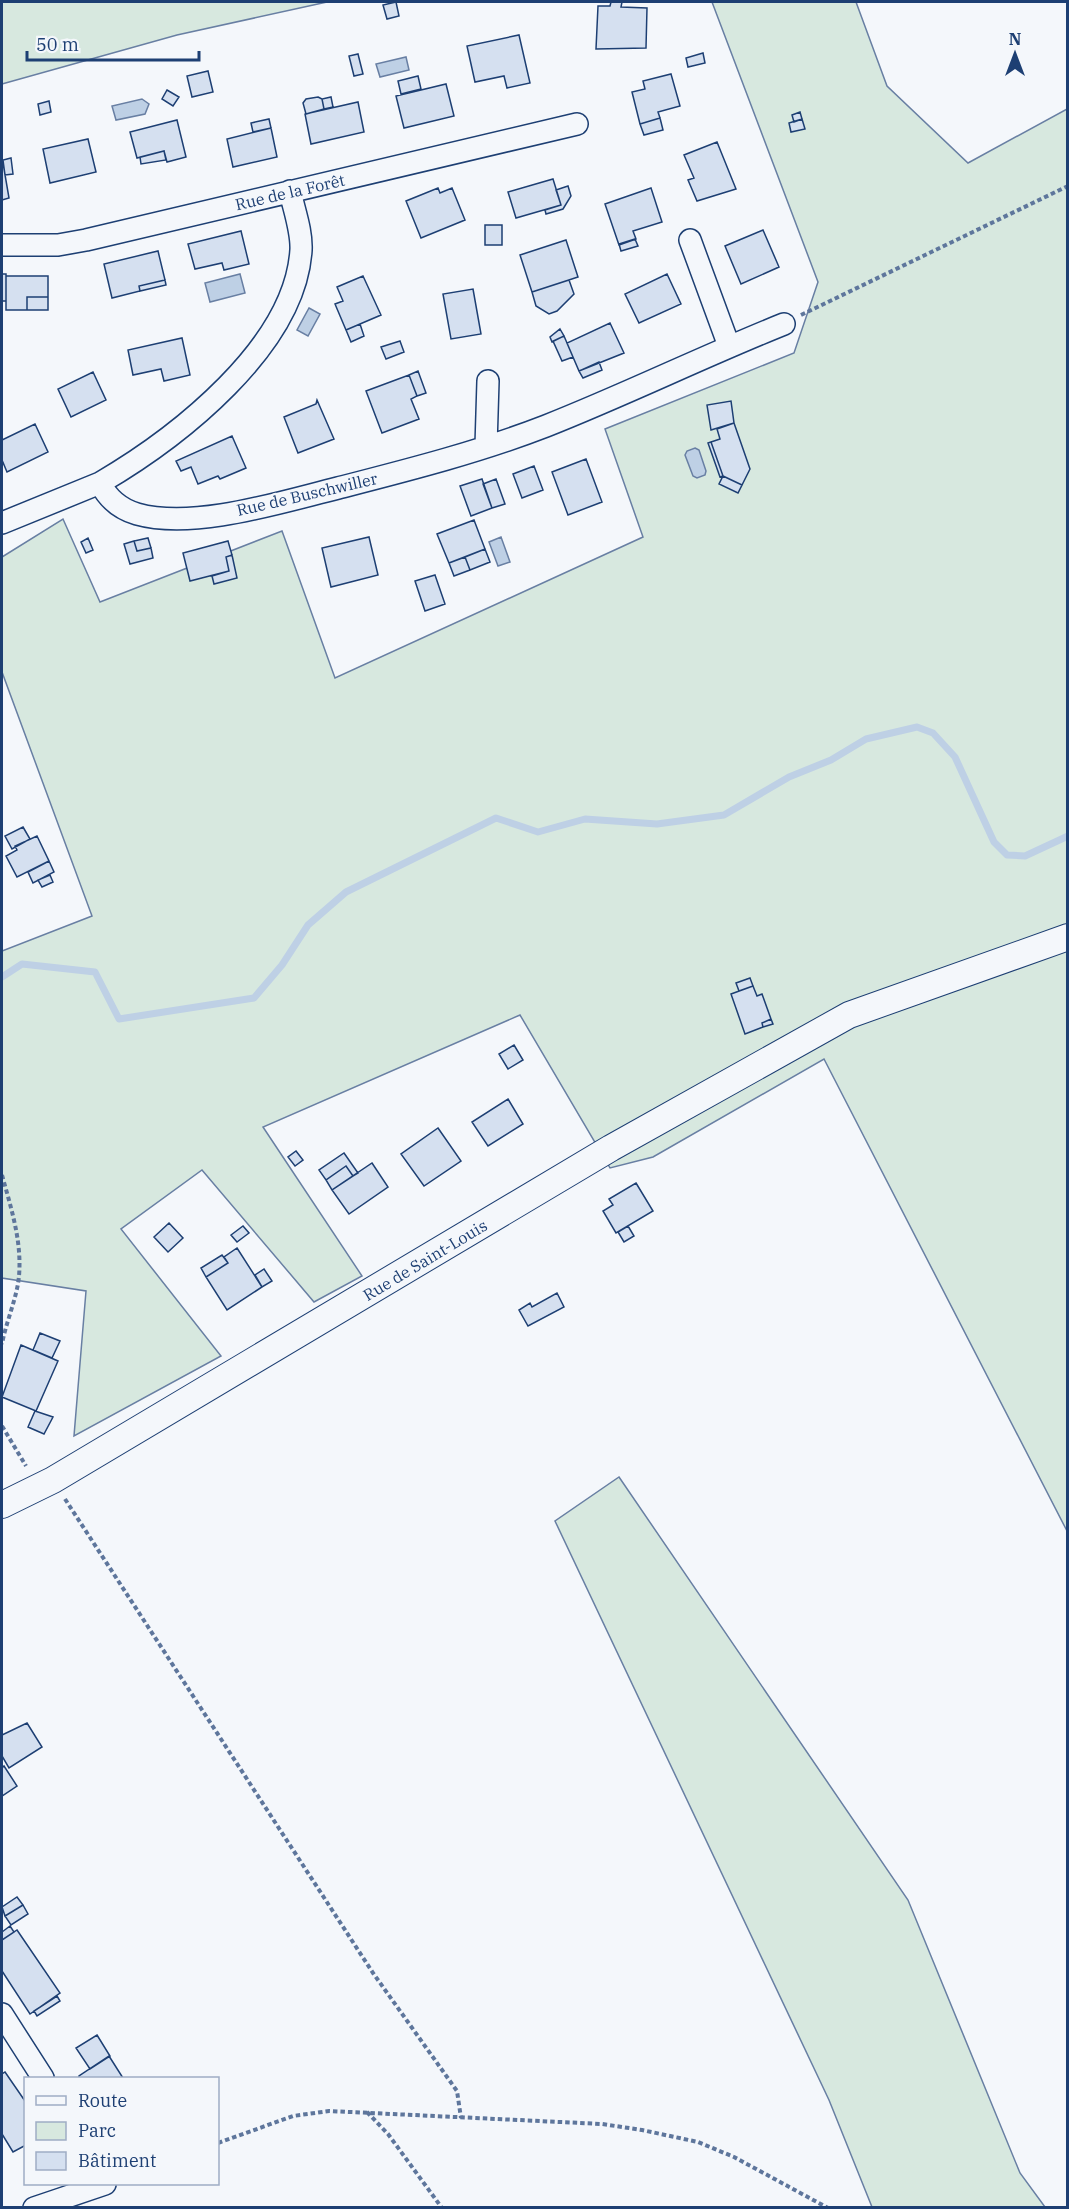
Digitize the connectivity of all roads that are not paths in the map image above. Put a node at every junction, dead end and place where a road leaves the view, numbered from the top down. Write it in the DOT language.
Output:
graph roads {
  1 [pos="577,124"];
  2 [pos="290,192"];
  3 [pos="690,240"];
  4 [pos="2,244"];
  5 [pos="784,324"];
  6 [pos="729,346"];
  7 [pos="488,381"];
  8 [pos="486,446"];
  9 [pos="100,483"];
  10 [pos="2,523"];
  11 [pos="1068,937"];
  12 [pos="2,1505"];
  13 [pos="2,2014"];
  14 [pos="42,2077"];
  15 [pos="102,2185"];
  16 [pos="34,2208"];
  1 -- 2 [label="street, Rue de la Forêt"];
  2 -- 4 [label="street, Rue de la Forêt"];
  2 -- 9 [label="street"];
  3 -- 6 [label="street"];
  5 -- 6 [label="street, Rue de Buschwiller"];
  6 -- 8 [label="street, Rue de Buschwiller"];
  7 -- 8 [label="street"];
  8 -- 9 [label="street, Rue de Buschwiller"];
  9 -- 10 [label="street"];
  11 -- 12 [label="street, Rue de Saint-Louis"];
  13 -- 14 [label="street"];
  15 -- 16 [label="street"];
}
